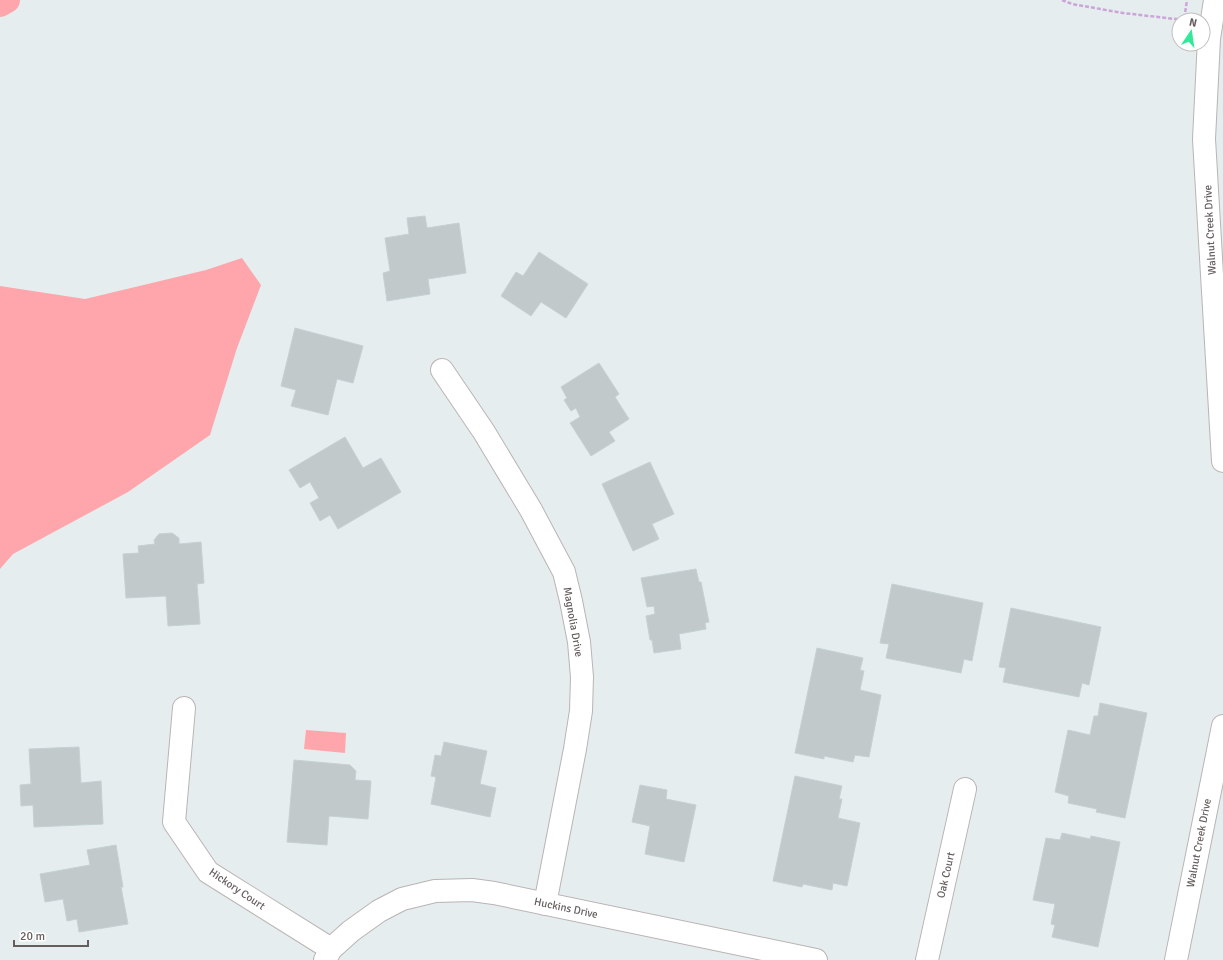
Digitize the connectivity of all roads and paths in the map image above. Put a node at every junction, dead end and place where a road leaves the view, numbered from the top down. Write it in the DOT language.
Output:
graph roads {
  1 [pos="1062,0"];
  2 [pos="1187,0"];
  3 [pos="1215,0"];
  4 [pos="442,370"];
  5 [pos="1223,461"];
  6 [pos="184,708"];
  7 [pos="1223,726"];
  8 [pos="965,789"];
  9 [pos="545,904"];
  10 [pos="328,955"];
  11 [pos="816,960"];
  12 [pos="927,960"];
  13 [pos="1176,960"];
  1 -- 2 [label="path"];
  3 -- 5 [label="street, Walnut Creek Drive"];
  4 -- 9 [label="street, Magnolia Drive"];
  6 -- 10 [label="street, Hickory Court"];
  7 -- 13 [label="street, Walnut Creek Drive"];
  8 -- 12 [label="street, Oak Court"];
  9 -- 10 [label="street, Huckins Drive"];
  9 -- 11 [label="street, Huckins Drive"];
}
